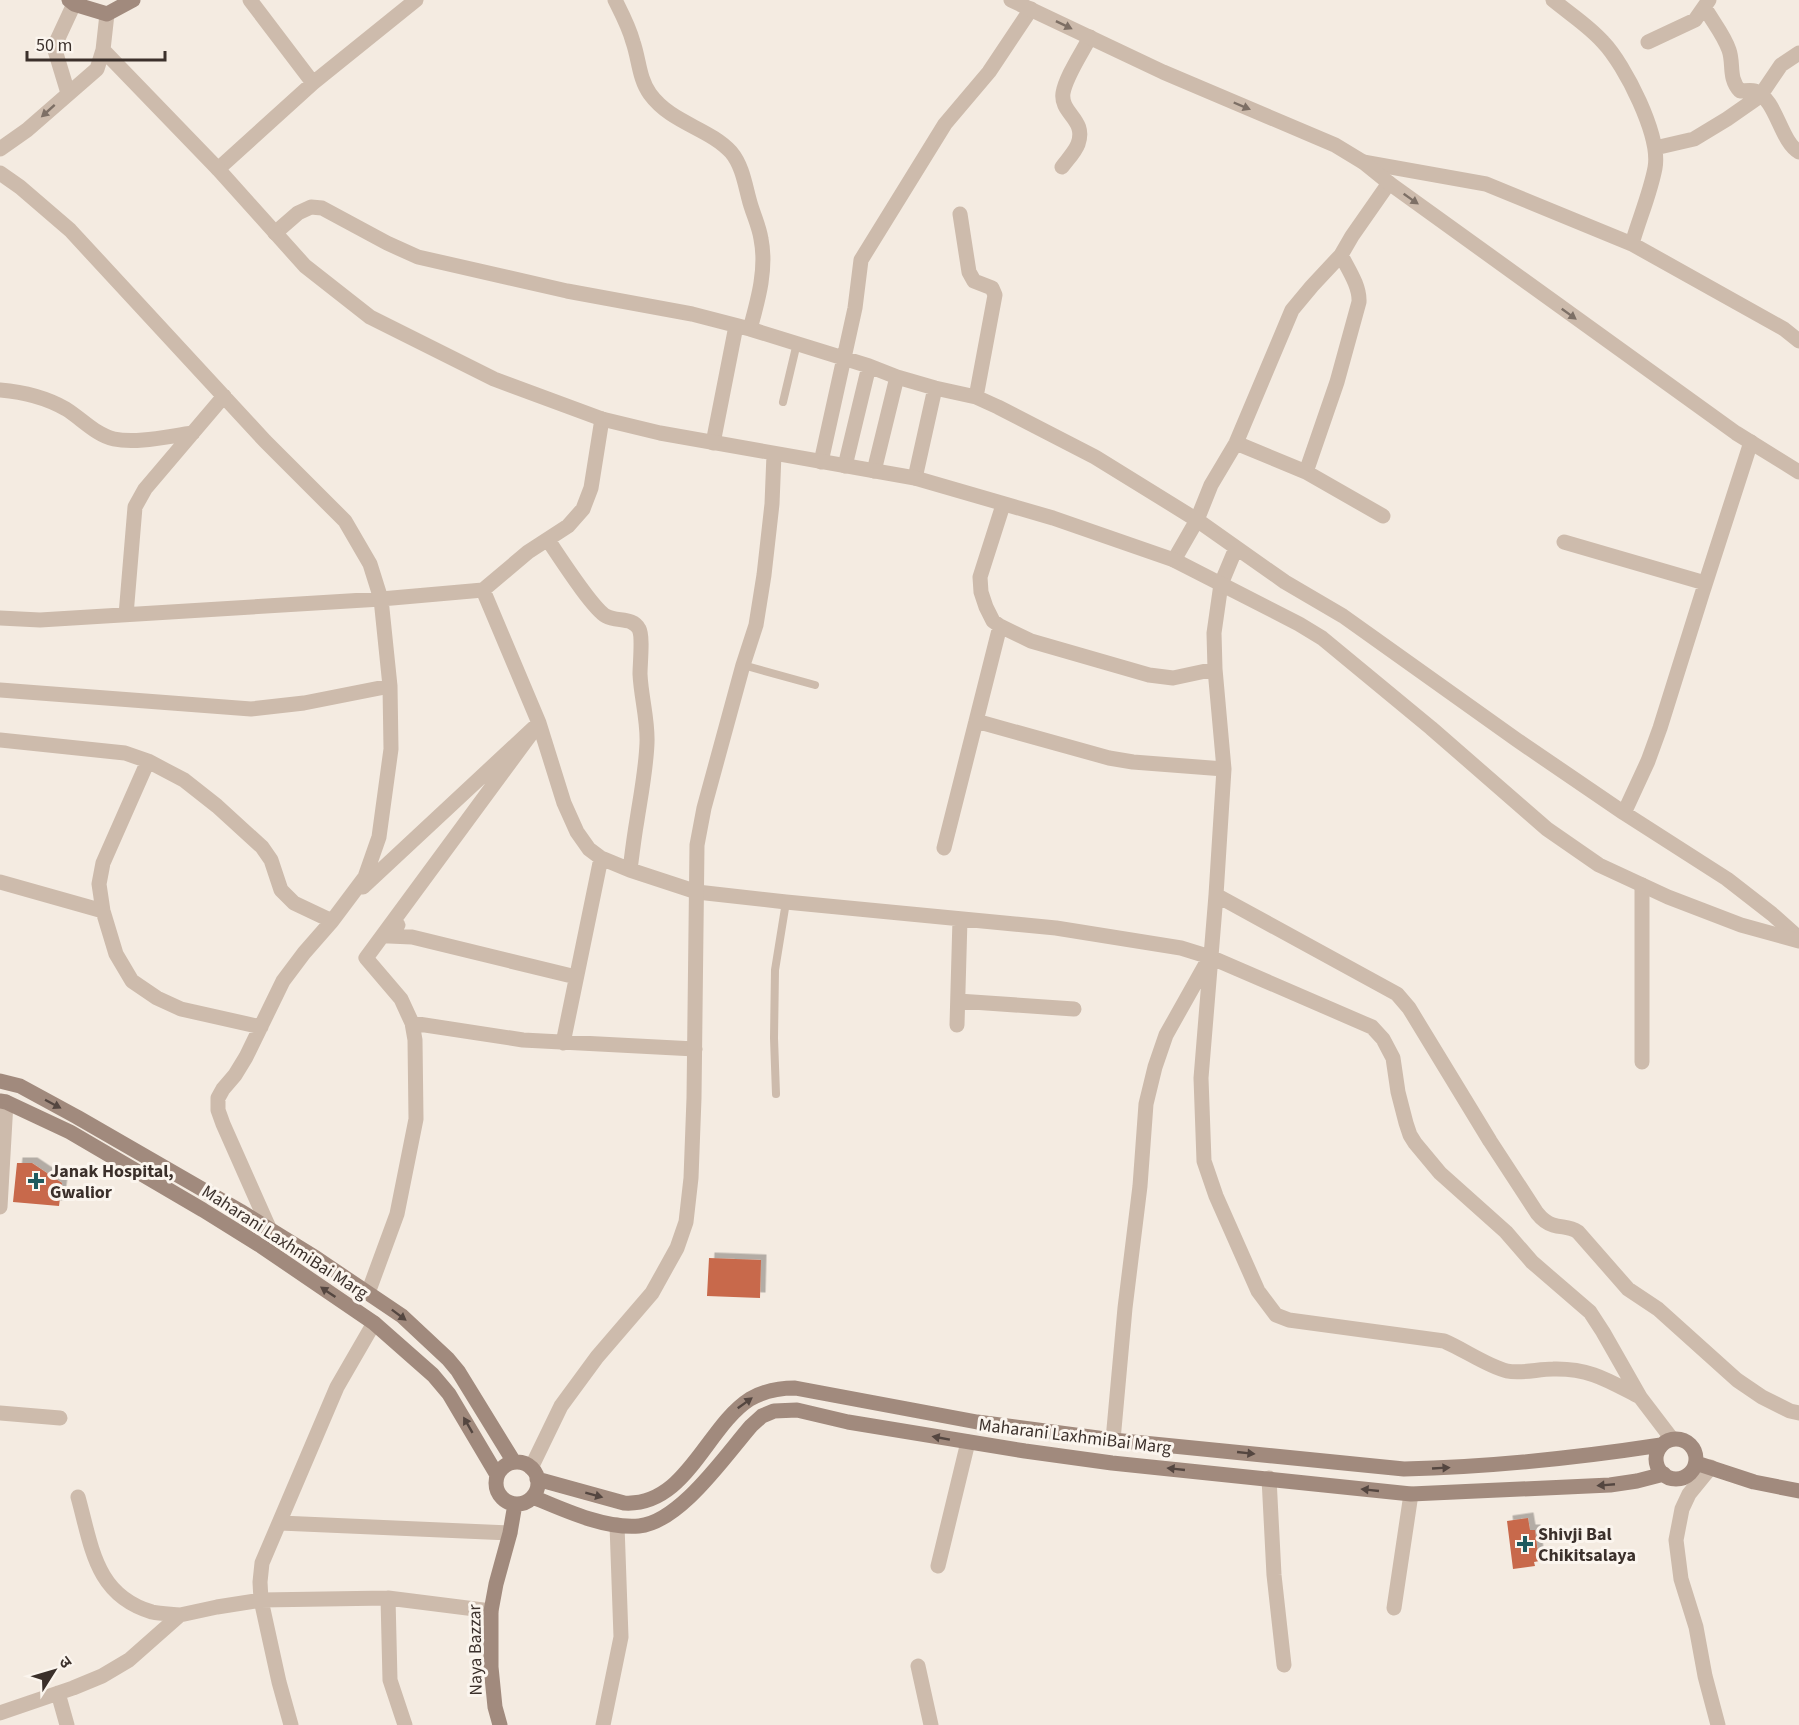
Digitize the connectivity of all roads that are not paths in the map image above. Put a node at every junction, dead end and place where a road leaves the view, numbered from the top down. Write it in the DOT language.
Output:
graph roads {
  1 [pos="133,0"];
  2 [pos="250,0"];
  3 [pos="416,0"];
  4 [pos="615,0"];
  5 [pos="1011,0"];
  6 [pos="1553,0"];
  7 [pos="71,2"];
  8 [pos="1707,4"];
  9 [pos="1031,9"];
  10 [pos="107,14"];
  11 [pos="1090,37"];
  12 [pos="1648,42"];
  13 [pos="103,50"];
  14 [pos="1799,53"];
  15 [pos="313,83"];
  16 [pos="68,93"];
  17 [pos="1761,96"];
  18 [pos="1655,148"];
  19 [pos="0,149"];
  20 [pos="1799,152"];
  21 [pos="1363,162"];
  22 [pos="1062,167"];
  23 [pos="218,169"];
  24 [pos="0,172"];
  25 [pos="1389,183"];
  26 [pos="960,214"];
  27 [pos="275,232"];
  28 [pos="1632,244"];
  29 [pos="1341,255"];
  30 [pos="743,328"];
  31 [pos="1799,341"];
  32 [pos="797,343"];
  33 [pos="844,359"];
  34 [pos="869,366"];
  35 [pos="897,377"];
  36 [pos="935,388"];
  37 [pos="0,390"];
  38 [pos="224,396"];
  39 [pos="976,397"];
  40 [pos="783,402"];
  41 [pos="602,418"];
  42 [pos="193,433"];
  43 [pos="1751,442"];
  44 [pos="712,443"];
  45 [pos="1236,443"];
  46 [pos="774,454"];
  47 [pos="821,462"];
  48 [pos="845,466"];
  49 [pos="874,471"];
  50 [pos="1306,472"];
  51 [pos="1799,472"];
  52 [pos="915,478"];
  53 [pos="1003,505"];
  54 [pos="1383,516"];
  55 [pos="1197,520"];
  56 [pos="548,540"];
  57 [pos="1564,542"];
  58 [pos="1236,548"];
  59 [pos="1174,560"];
  60 [pos="1705,583"];
  61 [pos="1221,584"];
  62 [pos="483,590"];
  63 [pos="381,599"];
  64 [pos="126,615"];
  65 [pos="0,618"];
  66 [pos="1000,626"];
  67 [pos="743,665"];
  68 [pos="1215,669"];
  69 [pos="815,685"];
  70 [pos="390,686"];
  71 [pos="0,690"];
  72 [pos="976,721"];
  73 [pos="539,723"];
  74 [pos="0,740"];
  75 [pos="148,761"];
  76 [pos="1224,769"];
  77 [pos="1624,813"];
  78 [pos="944,848"];
  79 [pos="601,858"];
  80 [pos="630,870"];
  81 [pos="0,882"];
  82 [pos="1642,885"];
  83 [pos="697,892"];
  84 [pos="1216,895"];
  85 [pos="786,902"];
  86 [pos="344,906"];
  87 [pos="103,911"];
  88 [pos="960,919"];
  89 [pos="332,921"];
  90 [pos="1799,939"];
  91 [pos="1210,957"];
  92 [pos="576,977"];
  93 [pos="958,1001"];
  94 [pos="1074,1009"];
  95 [pos="412,1023"];
  96 [pos="957,1025"];
  97 [pos="261,1027"];
  98 [pos="563,1043"];
  99 [pos="694,1049"];
  100 [pos="1642,1062"];
  101 [pos="0,1081"];
  102 [pos="776,1094"];
  103 [pos="3,1101"];
  104 [pos="0,1207"];
  105 [pos="270,1230"];
  106 [pos="368,1293"];
  107 [pos="374,1323"];
  108 [pos="1640,1397"];
  109 [pos="0,1413"];
  110 [pos="1799,1413"];
  111 [pos="60,1418"];
  112 [pos="1113,1440"];
  113 [pos="968,1442"];
  114 [pos="1667,1442"];
  115 [pos="514,1462"];
  116 [pos="1703,1465"];
  117 [pos="534,1474"];
  118 [pos="1664,1474"];
  119 [pos="497,1475"];
  120 [pos="1269,1478"];
  121 [pos="1799,1491"];
  122 [pos="1411,1494"];
  123 [pos="78,1497"];
  124 [pos="533,1497"];
  125 [pos="515,1504"];
  126 [pos="280,1523"];
  127 [pos="617,1525"];
  128 [pos="510,1533"];
  129 [pos="938,1566"];
  130 [pos="388,1598"];
  131 [pos="261,1600"];
  132 [pos="1394,1608"];
  133 [pos="491,1611"];
  134 [pos="180,1615"];
  135 [pos="1284,1665"];
  136 [pos="918,1666"];
  137 [pos="58,1693"];
  138 [pos="0,1713"];
  139 [pos="67,1725"];
  140 [pos="291,1725"];
  141 [pos="405,1725"];
  142 [pos="500,1725"];
  143 [pos="603,1725"];
  144 [pos="932,1725"];
  145 [pos="1718,1725"];
  1 -- 10 [label="main road"];
  2 -- 15 [label="street"];
  3 -- 15 [label="street"];
  4 -- 30 [label="street"];
  5 -- 9 [label="street"];
  6 -- 18 [label="street"];
  7 -- 10 [label="main road"];
  7 -- 16 [label="street"];
  8 -- 12 [label="street"];
  8 -- 17 [label="street"];
  9 -- 11 [label="street, one-way"];
  9 -- 33 [label="street"];
  10 -- 13 [label="street"];
  11 -- 21 [label="street, one-way"];
  11 -- 22 [label="street"];
  13 -- 16 [label="street"];
  13 -- 23 [label="street"];
  14 -- 17 [label="street"];
  15 -- 23 [label="street"];
  16 -- 19 [label="street, one-way"];
  17 -- 18 [label="street"];
  17 -- 20 [label="street"];
  18 -- 28 [label="street"];
  21 -- 25 [label="street"];
  21 -- 28 [label="street"];
  23 -- 27 [label="street"];
  24 -- 38 [label="street"];
  25 -- 29 [label="street"];
  25 -- 43 [label="street, one-way"];
  26 -- 39 [label="street"];
  27 -- 30 [label="street"];
  27 -- 41 [label="street"];
  28 -- 31 [label="street"];
  29 -- 45 [label="street"];
  29 -- 50 [label="street"];
  30 -- 32 [label="street"];
  30 -- 44 [label="street"];
  32 -- 33 [label="street"];
  32 -- 40 [label="lane"];
  33 -- 34 [label="street"];
  33 -- 47 [label="street"];
  34 -- 35 [label="street"];
  34 -- 48 [label="street"];
  35 -- 36 [label="street"];
  35 -- 49 [label="street"];
  36 -- 39 [label="street"];
  36 -- 52 [label="street"];
  37 -- 42 [label="street"];
  38 -- 42 [label="street"];
  38 -- 63 [label="street"];
  39 -- 55 [label="street"];
  41 -- 44 [label="street"];
  41 -- 56 [label="street"];
  42 -- 64 [label="street"];
  43 -- 51 [label="street"];
  43 -- 60 [label="street"];
  44 -- 46 [label="street"];
  45 -- 50 [label="street"];
  45 -- 55 [label="street"];
  46 -- 47 [label="street"];
  46 -- 67 [label="street"];
  47 -- 48 [label="street"];
  48 -- 49 [label="street"];
  49 -- 52 [label="street"];
  50 -- 54 [label="street"];
  52 -- 53 [label="street"];
  53 -- 59 [label="street"];
  53 -- 66 [label="street"];
  55 -- 58 [label="street"];
  55 -- 59 [label="street"];
  56 -- 62 [label="street"];
  56 -- 80 [label="street"];
  57 -- 60 [label="street"];
  58 -- 61 [label="street"];
  58 -- 77 [label="street"];
  59 -- 61 [label="street"];
  60 -- 77 [label="street"];
  61 -- 68 [label="street"];
  61 -- 82 [label="street"];
  62 -- 63 [label="street"];
  62 -- 73 [label="street"];
  63 -- 64 [label="street"];
  63 -- 70 [label="street"];
  64 -- 65 [label="street"];
  66 -- 68 [label="street"];
  66 -- 72 [label="street"];
  67 -- 69 [label="lane"];
  67 -- 83 [label="street"];
  68 -- 76 [label="street"];
  70 -- 71 [label="street"];
  70 -- 86 [label="street"];
  72 -- 76 [label="street"];
  72 -- 78 [label="street"];
  73 -- 79 [label="street"];
  73 -- 86 [label="street"];
  73 -- 92 [label="street"];
  73 -- 95 [label="street"];
  74 -- 75 [label="street"];
  75 -- 87 [label="street"];
  75 -- 89 [label="street"];
  76 -- 84 [label="street"];
  77 -- 90 [label="street"];
  79 -- 80 [label="street"];
  79 -- 92 [label="street"];
  80 -- 83 [label="street"];
  81 -- 87 [label="street"];
  82 -- 90 [label="street"];
  82 -- 100 [label="street"];
  83 -- 85 [label="street"];
  83 -- 99 [label="street"];
  84 -- 91 [label="street"];
  84 -- 110 [label="street"];
  85 -- 88 [label="street"];
  85 -- 102 [label="lane"];
  86 -- 89 [label="street"];
  87 -- 97 [label="street"];
  88 -- 91 [label="street"];
  88 -- 93 [label="street"];
  89 -- 97 [label="street"];
  91 -- 108 [label="street"];
  91 -- 108 [label="street"];
  91 -- 112 [label="street"];
  92 -- 98 [label="street"];
  93 -- 94 [label="street"];
  93 -- 96 [label="street"];
  95 -- 98 [label="street"];
  95 -- 106 [label="street"];
  97 -- 105 [label="street"];
  98 -- 99 [label="street"];
  99 -- 117 [label="street"];
  101 -- 105 [label="main road, one-way"];
  103 -- 104 [label="street"];
  107 -- 103 [label="main road, Maharani LaxhmiBai Marg, one-way"];
  105 -- 106 [label="main road"];
  106 -- 115 [label="main road, one-way"];
  119 -- 107 [label="main road, Maharani LaxhmiBai Marg, one-way"];
  107 -- 126 [label="street"];
  108 -- 114 [label="street"];
  109 -- 111 [label="street"];
  112 -- 114 [label="main road, one-way"];
  117 -- 112 [label="main road, one-way"];
  120 -- 113 [label="main road, Maharani LaxhmiBai Marg, one-way"];
  113 -- 127 [label="main road, Maharani LaxhmiBai Marg, one-way"];
  113 -- 129 [label="street"];
  114 -- 116 [label="main road"];
  114 -- 118 [label="main road"];
  115 -- 117 [label="main road"];
  115 -- 119 [label="main road"];
  116 -- 118 [label="main road"];
  116 -- 121 [label="main road"];
  116 -- 145 [label="street"];
  117 -- 124 [label="main road"];
  118 -- 122 [label="main road, Maharani LaxhmiBai Marg, one-way"];
  119 -- 125 [label="main road"];
  122 -- 120 [label="main road, Maharani LaxhmiBai Marg, one-way"];
  120 -- 135 [label="street"];
  122 -- 132 [label="street"];
  123 -- 134 [label="street"];
  124 -- 125 [label="main road"];
  124 -- 127 [label="main road, Maharani LaxhmiBai Marg"];
  125 -- 128 [label="main road, Naya Bazzar"];
  126 -- 128 [label="street"];
  126 -- 131 [label="street"];
  127 -- 143 [label="street"];
  128 -- 133 [label="main road, Naya Bazzar"];
  130 -- 131 [label="street"];
  130 -- 133 [label="street"];
  130 -- 141 [label="street"];
  131 -- 134 [label="street"];
  131 -- 140 [label="street"];
  133 -- 142 [label="main road, Naya Bazzar"];
  134 -- 137 [label="street"];
  136 -- 144 [label="street"];
  137 -- 138 [label="street"];
  137 -- 139 [label="street"];
}
